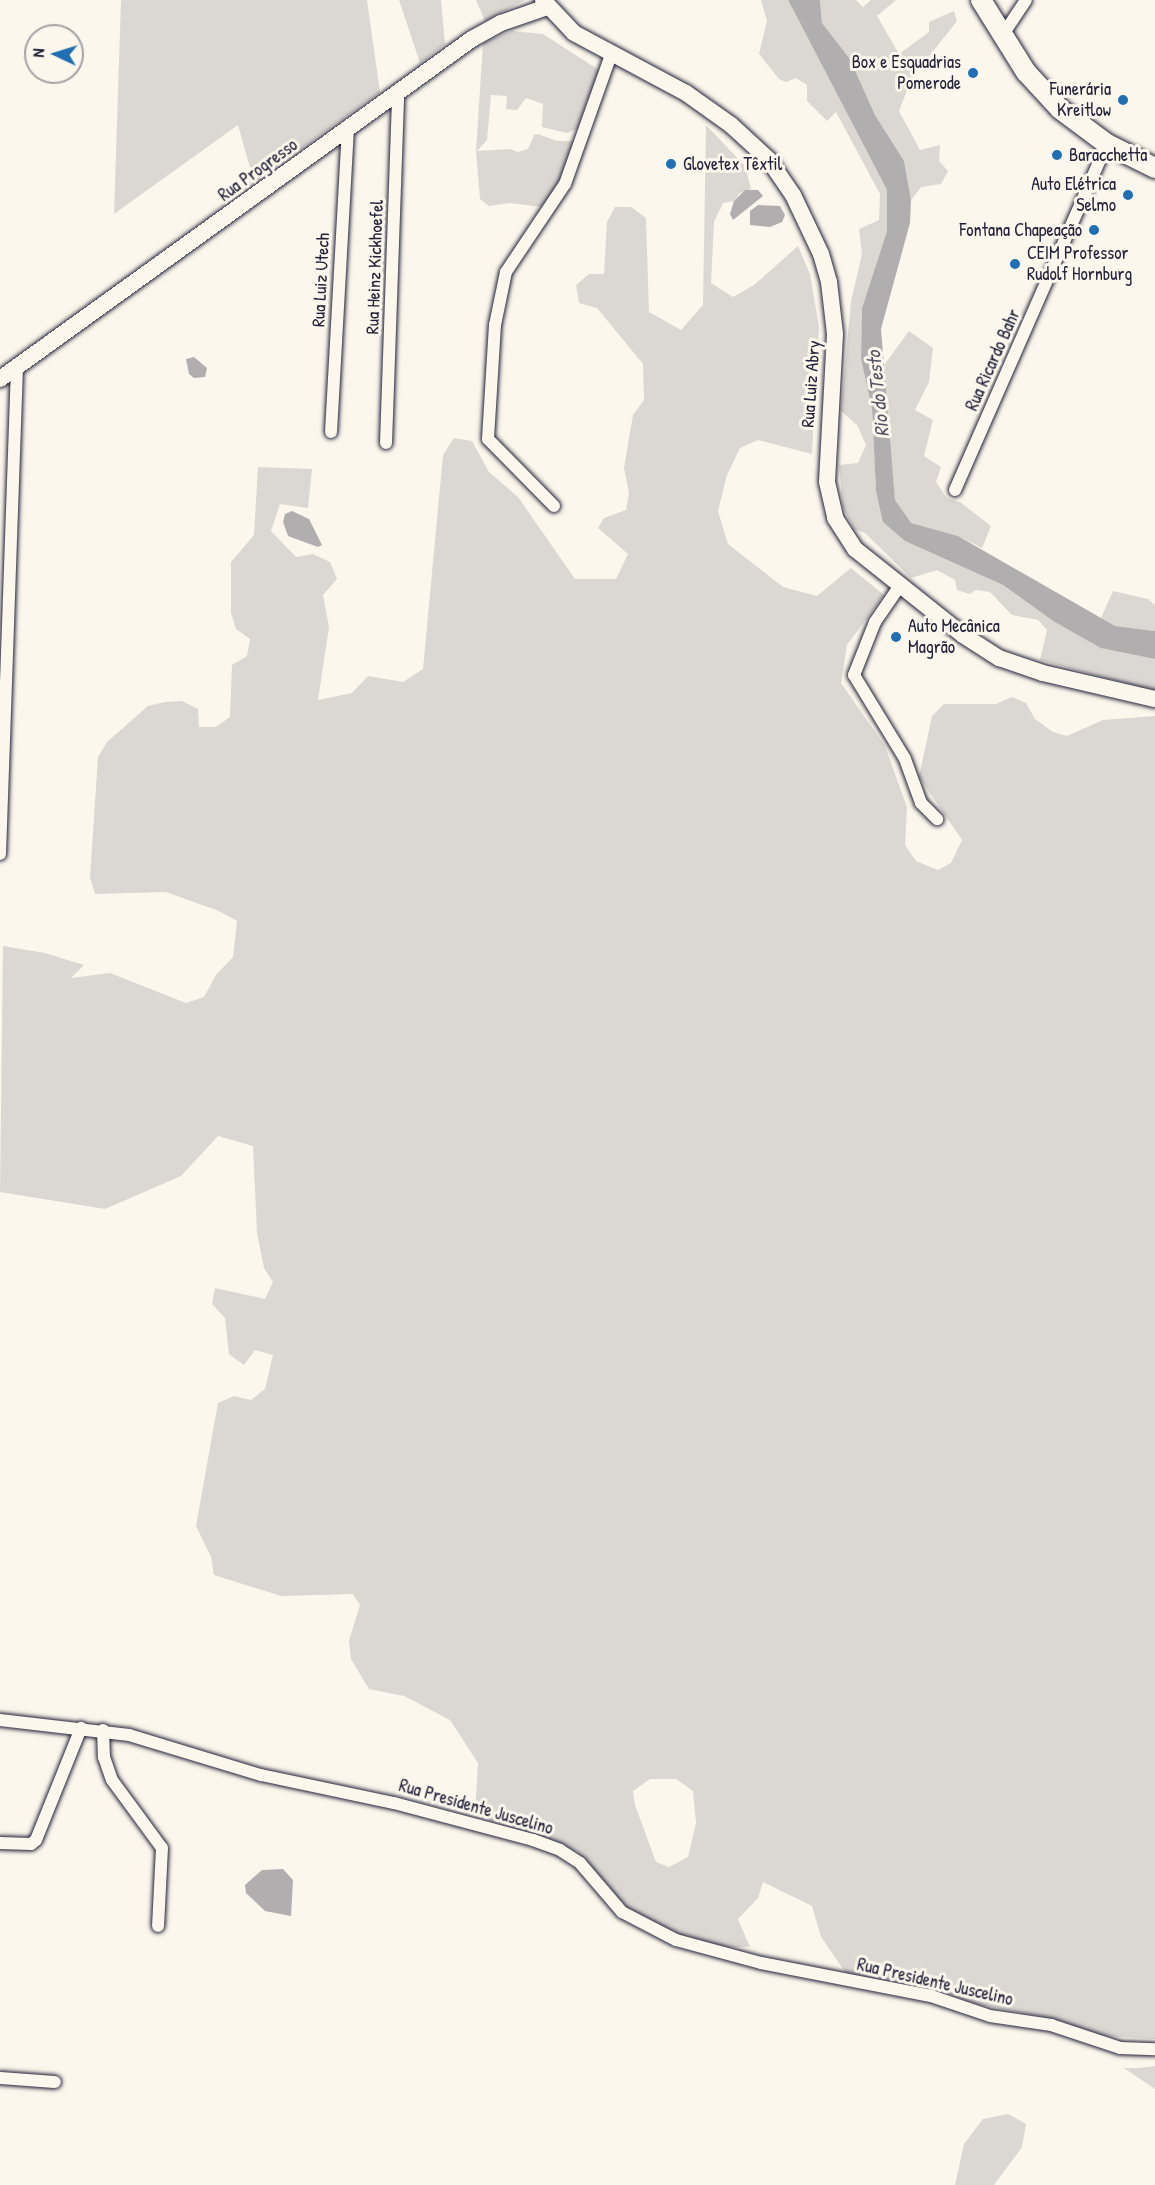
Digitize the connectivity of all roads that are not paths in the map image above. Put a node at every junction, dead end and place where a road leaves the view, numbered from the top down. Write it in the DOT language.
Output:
graph roads {
  1 [pos="981,0"];
  2 [pos="1026,0"];
  3 [pos="545,4"];
  4 [pos="1002,36"];
  5 [pos="611,55"];
  6 [pos="398,92"];
  7 [pos="348,130"];
  8 [pos="1107,144"];
  9 [pos="1155,168"];
  10 [pos="17,366"];
  11 [pos="0,379"];
  12 [pos="331,432"];
  13 [pos="386,443"];
  14 [pos="955,490"];
  15 [pos="554,506"];
  16 [pos="899,587"];
  17 [pos="1155,699"];
  18 [pos="937,819"];
  19 [pos="0,854"];
  20 [pos="0,1720"];
  21 [pos="81,1728"];
  22 [pos="103,1730"];
  23 [pos="0,1843"];
  24 [pos="158,1926"];
  25 [pos="1155,2049"];
  26 [pos="0,2078"];
  27 [pos="55,2082"];
  1 -- 4 [label="main road"];
  2 -- 4 [label="street"];
  3 -- 5 [label="street, Rua Luiz Abry"];
  3 -- 6 [label="street, Rua Progresso"];
  4 -- 8 [label="main road"];
  5 -- 15 [label="street"];
  5 -- 16 [label="street, Rua Luiz Abry"];
  6 -- 7 [label="street, Rua Progresso"];
  6 -- 13 [label="street, Rua Heinz Kickhoefel"];
  7 -- 10 [label="street, Rua Progresso"];
  7 -- 12 [label="street, Rua Luiz Utech"];
  8 -- 9 [label="main road"];
  8 -- 14 [label="street, Rua Ricardo Bahr"];
  10 -- 11 [label="street, Rua Progresso"];
  10 -- 19 [label="street"];
  16 -- 17 [label="street, Rua Luiz Abry"];
  16 -- 18 [label="street"];
  20 -- 21 [label="street, Rua Presidente Juscelino"];
  21 -- 22 [label="street, Rua Presidente Juscelino"];
  21 -- 23 [label="street"];
  22 -- 24 [label="street"];
  22 -- 25 [label="street, Rua Presidente Juscelino"];
  26 -- 27 [label="street"];
}
